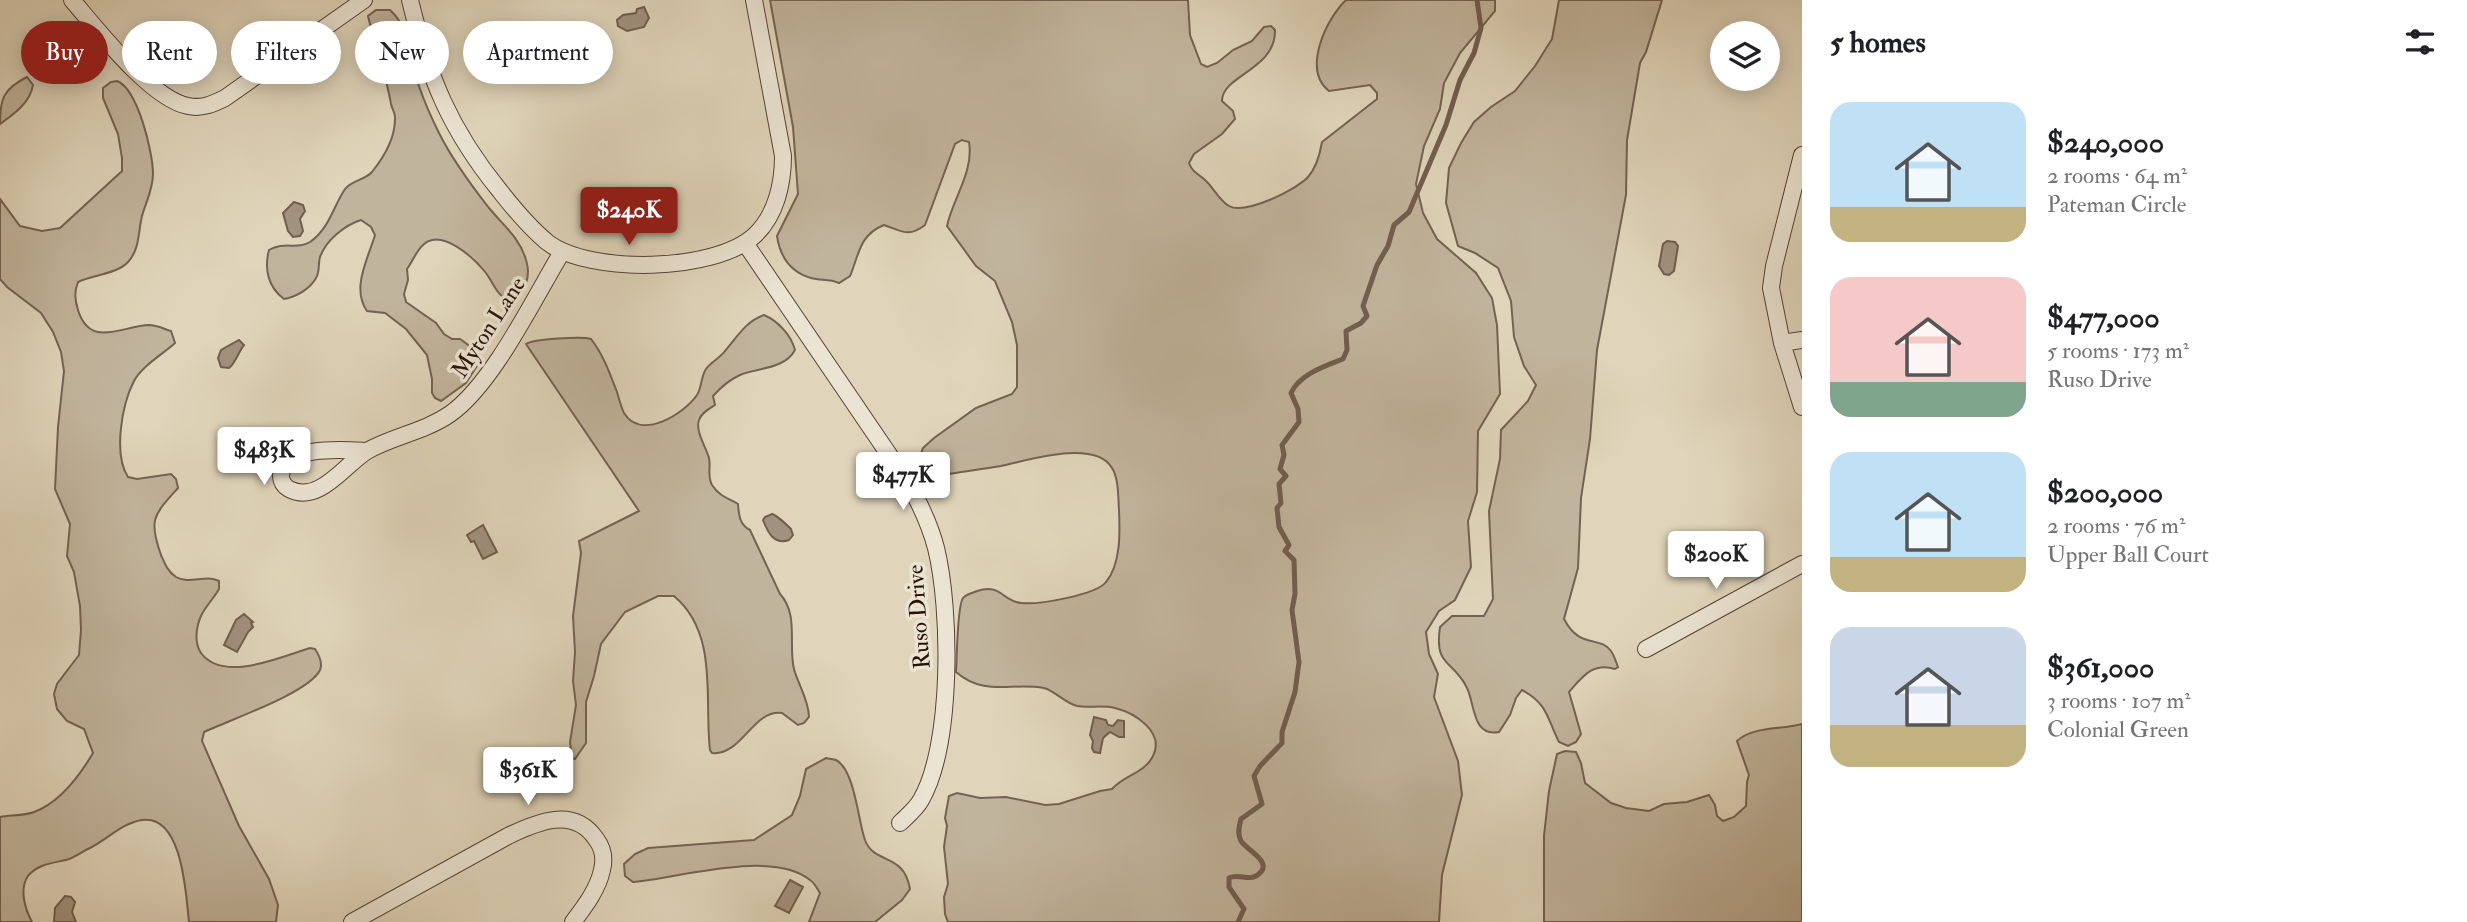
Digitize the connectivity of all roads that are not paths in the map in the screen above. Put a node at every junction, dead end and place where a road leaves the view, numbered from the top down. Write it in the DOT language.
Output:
graph roads {
  1 [pos="72,0"];
  2 [pos="364,0"];
  3 [pos="410,0"];
  4 [pos="754,0"];
  5 [pos="1802,155"];
  6 [pos="745,243"];
  7 [pos="562,252"];
  8 [pos="1802,340"];
  9 [pos="1782,343"];
  10 [pos="1802,407"];
  11 [pos="366,451"];
  12 [pos="1802,564"];
  13 [pos="1646,649"];
  14 [pos="900,823"];
  15 [pos="352,922"];
  16 [pos="573,922"];
  1 -- 2 [label="street"];
  3 -- 7 [label="street"];
  4 -- 6 [label="street"];
  5 -- 9 [label="street"];
  6 -- 7 [label="street"];
  6 -- 14 [label="street, Ruso Drive"];
  7 -- 11 [label="street, Myton Lane"];
  8 -- 9 [label="street"];
  9 -- 10 [label="street"];
  11 -- 11 [label="street, Myton Lane"];
  12 -- 13 [label="street"];
  15 -- 16 [label="street"];
}
